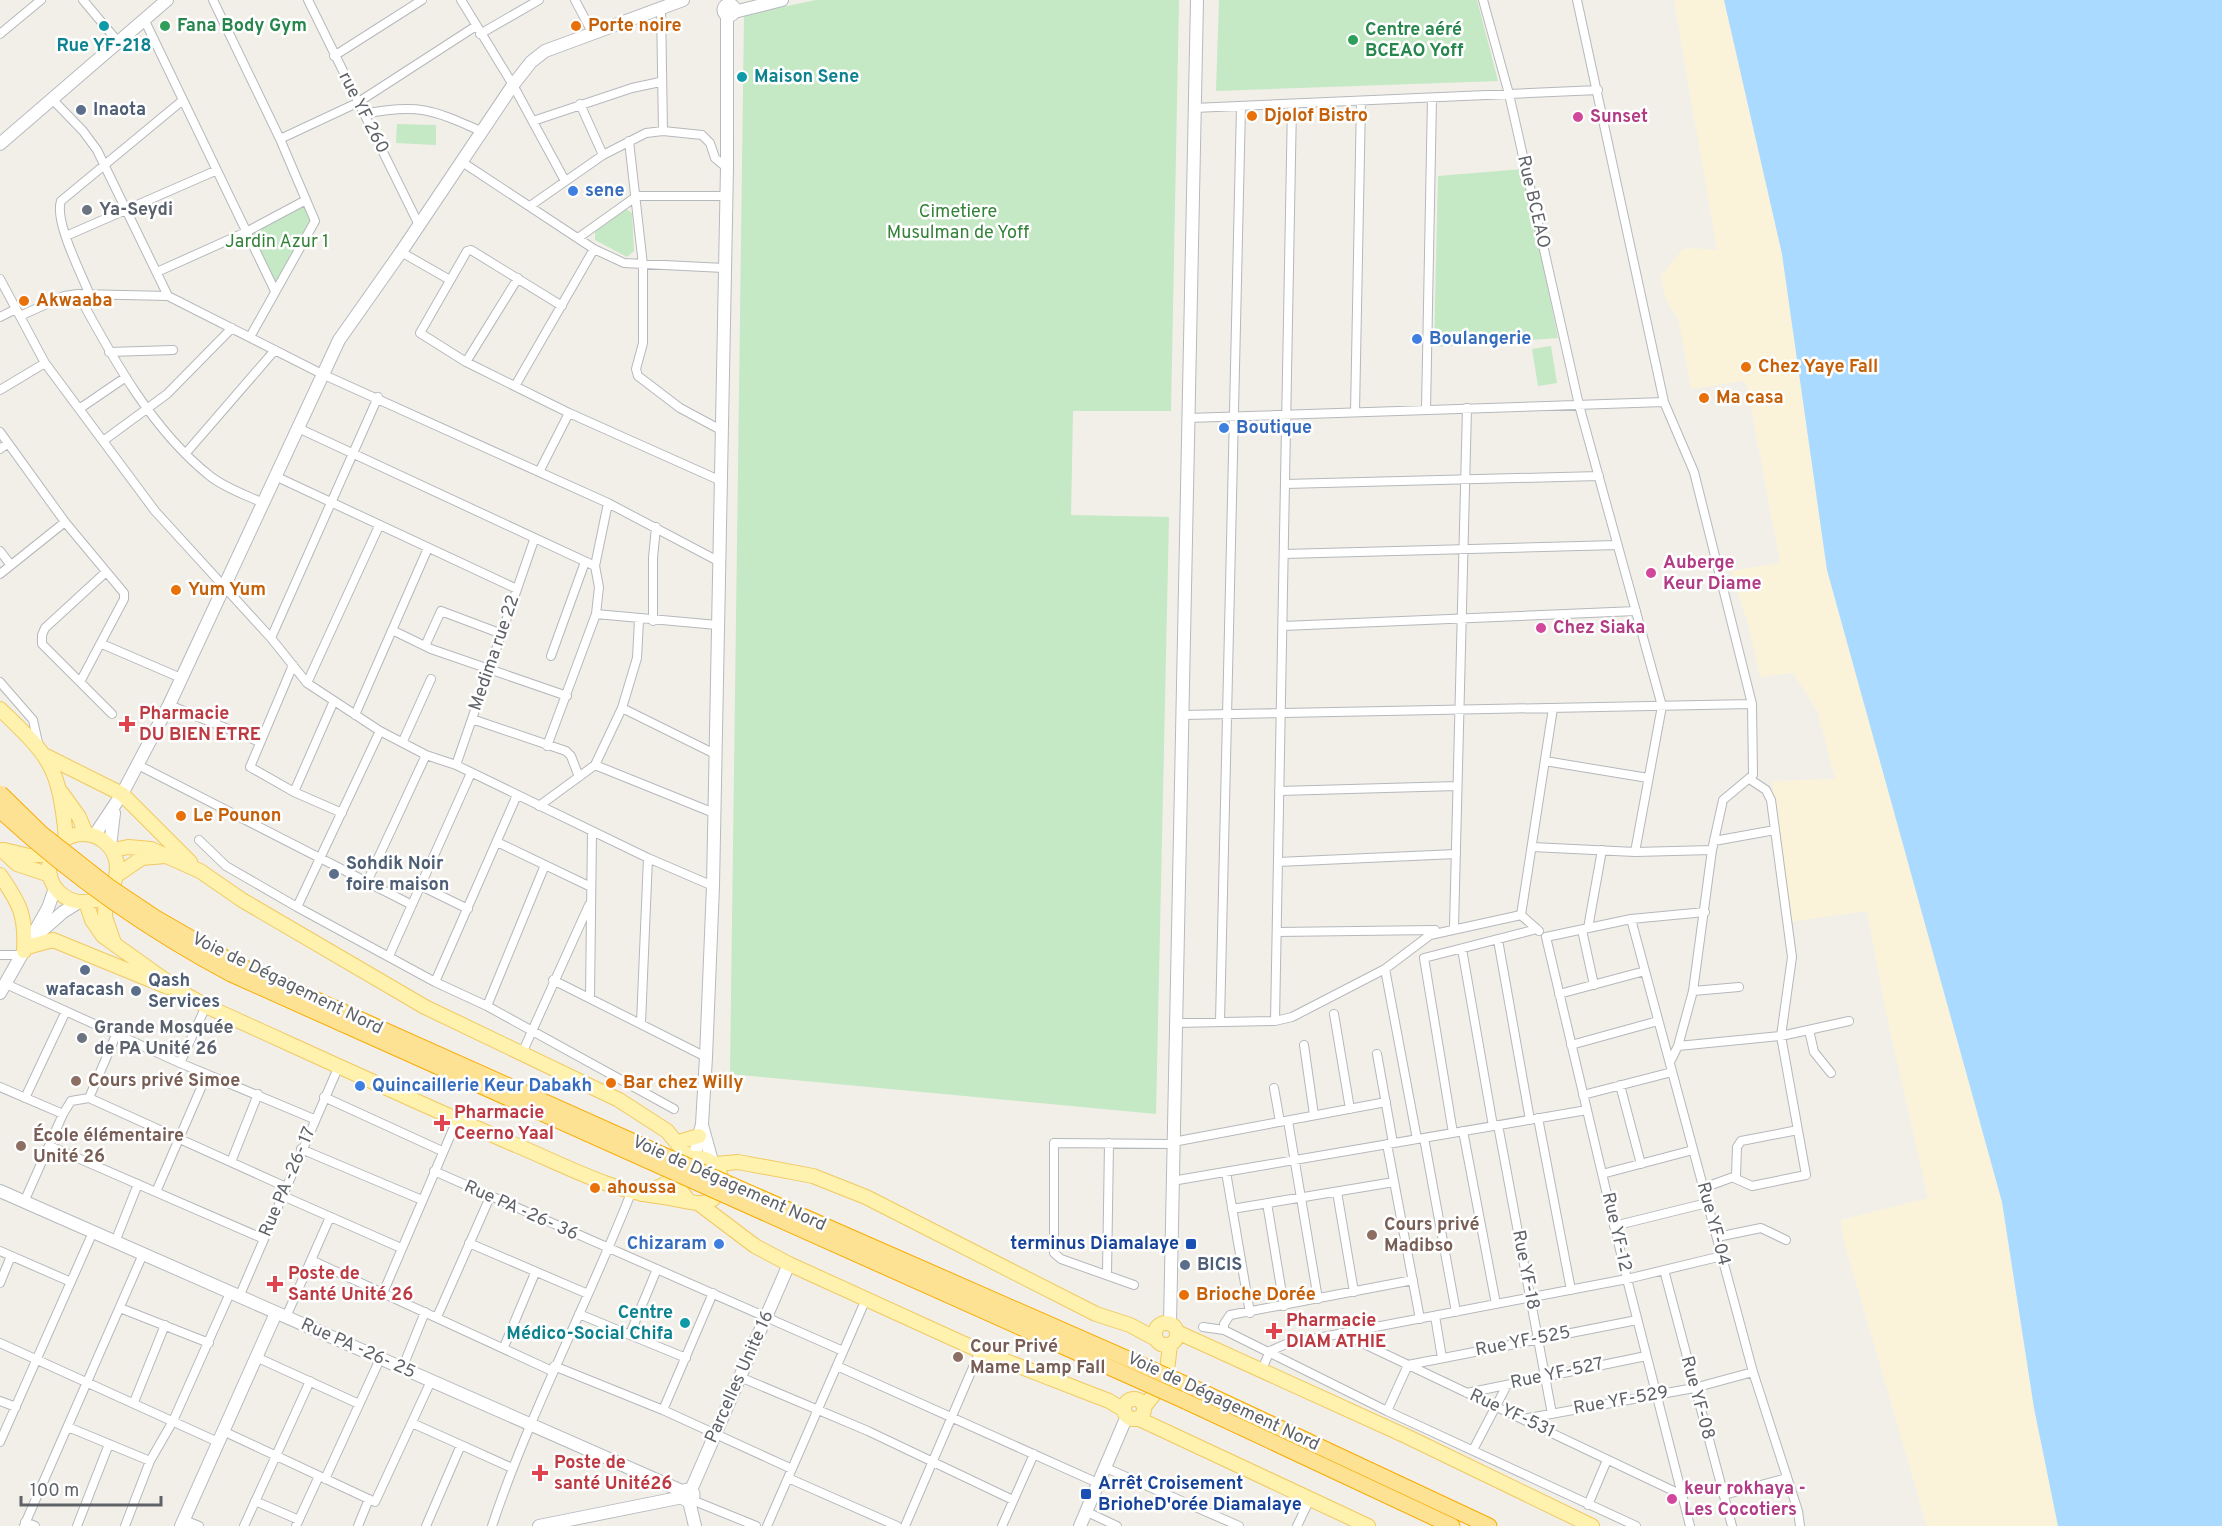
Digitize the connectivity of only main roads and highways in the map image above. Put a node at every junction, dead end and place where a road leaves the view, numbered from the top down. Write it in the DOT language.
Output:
graph roads {
  1 [pos="0,709"];
  2 [pos="43,752"];
  3 [pos="62,792"];
  4 [pos="0,793"];
  5 [pos="0,810"];
  6 [pos="90,835"];
  7 [pos="66,838"];
  8 [pos="111,848"];
  9 [pos="1,849"];
  10 [pos="52,854"];
  11 [pos="170,856"];
  12 [pos="200,871"];
  13 [pos="0,875"];
  14 [pos="117,875"];
  15 [pos="52,881"];
  16 [pos="106,894"];
  17 [pos="83,902"];
  18 [pos="114,944"];
  19 [pos="183,993"];
  20 [pos="700,1130"];
  21 [pos="667,1131"];
  22 [pos="678,1142"];
  23 [pos="685,1166"];
  24 [pos="716,1167"];
  25 [pos="635,1194"];
  26 [pos="715,1197"];
  27 [pos="693,1201"];
  28 [pos="731,1229"];
  29 [pos="1166,1332"];
  30 [pos="1135,1409"];
  31 [pos="1368,1526"];
  32 [pos="1452,1526"];
  33 [pos="1489,1526"];
  34 [pos="1592,1526"];
  1 -- 2 [label="main road"];
  2 -- 3 [label="main road"];
  2 -- 12 [label="main road"];
  3 -- 6 [label="main road"];
  3 -- 7 [label="main road"];
  4 -- 33 [label="highway, Voie de Dégagement Nord, bridge"];
  5 -- 32 [label="highway, Voie de Dégagement Nord, bridge"];
  6 -- 7 [label="main road"];
  6 -- 8 [label="main road"];
  7 -- 10 [label="main road"];
  8 -- 11 [label="main road"];
  8 -- 14 [label="main road"];
  9 -- 10 [label="main road"];
  9 -- 15 [label="main road"];
  10 -- 15 [label="main road"];
  11 -- 12 [label="main road"];
  11 -- 14 [label="main road"];
  12 -- 21 [label="main road"];
  13 -- 19 [label="main road"];
  14 -- 16 [label="main road"];
  15 -- 17 [label="main road"];
  16 -- 17 [label="main road"];
  16 -- 18 [label="main road"];
  17 -- 18 [label="main road"];
  18 -- 19 [label="main road"];
  19 -- 25 [label="main road"];
  20 -- 22 [label="main road"];
  21 -- 22 [label="main road"];
  21 -- 23 [label="main road"];
  22 -- 23 [label="main road"];
  23 -- 24 [label="main road"];
  23 -- 25 [label="main road"];
  23 -- 27 [label="main road"];
  24 -- 26 [label="main road"];
  24 -- 29 [label="main road"];
  25 -- 27 [label="main road"];
  26 -- 27 [label="main road"];
  26 -- 28 [label="main road"];
  27 -- 28 [label="main road"];
  28 -- 30 [label="main road"];
  29 -- 30 [label="main road"];
  29 -- 34 [label="main road"];
  30 -- 31 [label="main road"];
}
